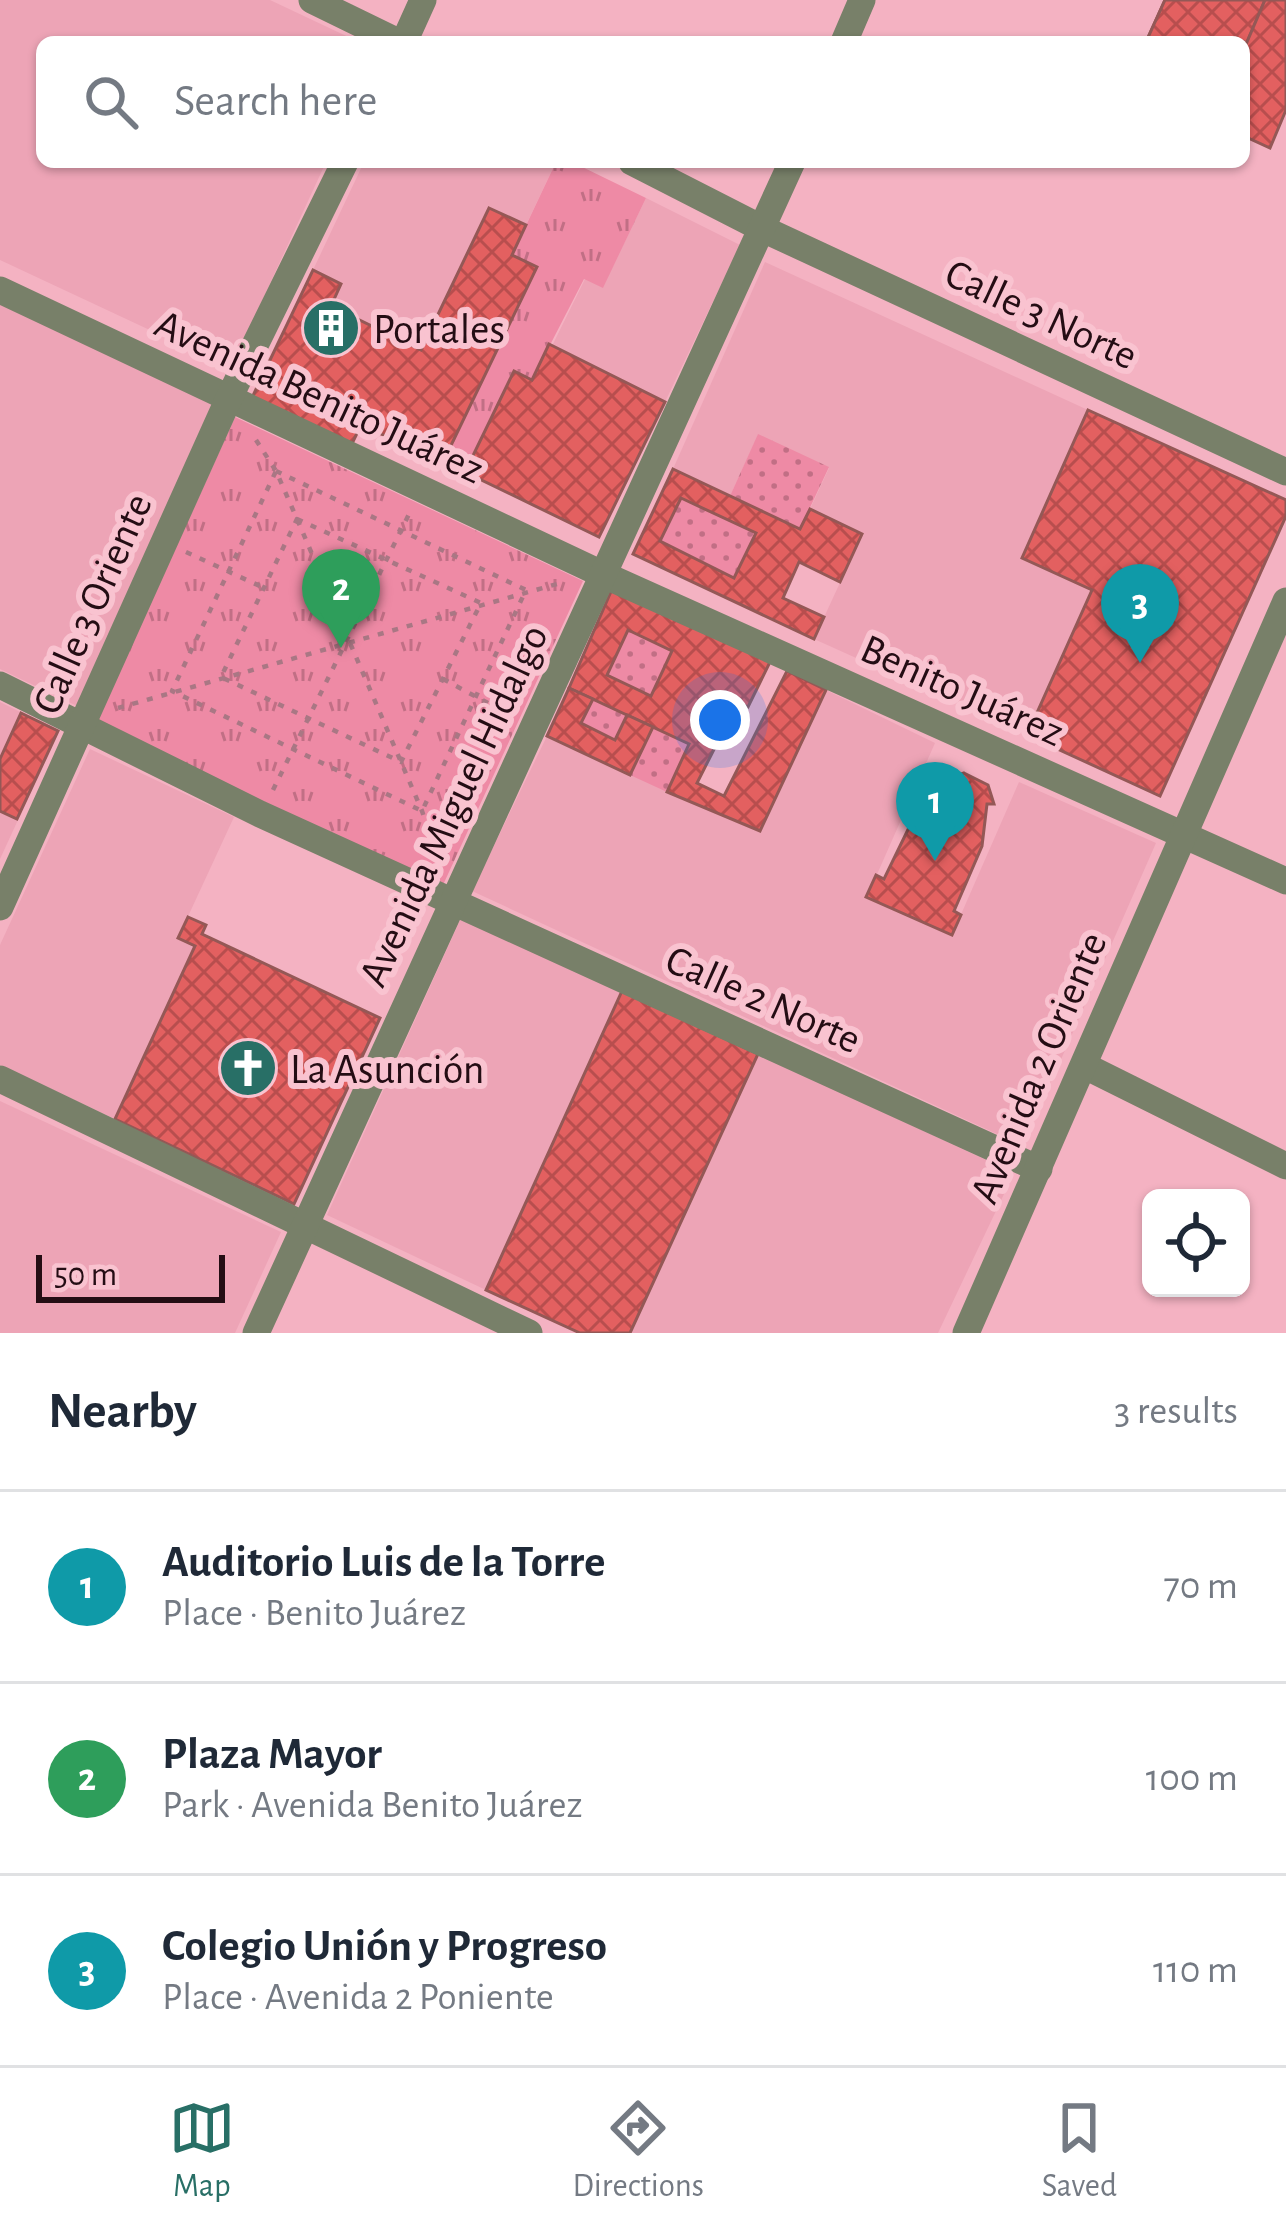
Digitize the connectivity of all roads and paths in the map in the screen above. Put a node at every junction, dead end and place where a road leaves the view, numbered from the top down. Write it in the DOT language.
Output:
graph roads {
  1 [pos="312,0"];
  2 [pos="423,0"];
  3 [pos="862,0"];
  4 [pos="388,36"];
  5 [pos="404,36"];
  6 [pos="847,36"];
  7 [pos="342,168"];
  8 [pos="644,168"];
  9 [pos="789,168"];
  10 [pos="763,229"];
  11 [pos="0,290"];
  12 [pos="229,398"];
  13 [pos="252,435"];
  14 [pos="276,471"];
  15 [pos="1286,472"];
  16 [pos="422,489"];
  17 [pos="297,519"];
  18 [pos="401,530"];
  19 [pos="164,542"];
  20 [pos="387,560"];
  21 [pos="228,571"];
  22 [pos="604,575"];
  23 [pos="264,588"];
  24 [pos="526,590"];
  25 [pos="1286,601"];
  26 [pos="482,603"];
  27 [pos="349,641"];
  28 [pos="221,677"];
  29 [pos="443,679"];
  30 [pos="0,685"];
  31 [pos="172,691"];
  32 [pos="476,697"];
  33 [pos="310,719"];
  34 [pos="83,723"];
  35 [pos="534,728"];
  36 [pos="295,750"];
  37 [pos="401,762"];
  38 [pos="422,811"];
  39 [pos="260,814"];
  40 [pos="1182,833"];
  41 [pos="1286,881"];
  42 [pos="453,903"];
  43 [pos="0,907"];
  44 [pos="1085,1066"];
  45 [pos="0,1079"];
  46 [pos="1286,1166"];
  47 [pos="1040,1168"];
  48 [pos="304,1228"];
  49 [pos="256,1333"];
  50 [pos="529,1333"];
  51 [pos="966,1333"];
  1 -- 4 [label="street"];
  2 -- 5 [label="street"];
  3 -- 6 [label="street"];
  7 -- 12 [label="street, Calle 3 Oriente"];
  8 -- 10 [label="street, Calle 3 Norte"];
  9 -- 10 [label="street, Avenida Miguel Hidalgo"];
  10 -- 15 [label="street, Calle 3 Norte"];
  10 -- 22 [label="street, Avenida Miguel Hidalgo"];
  11 -- 12 [label="street, Avenida Benito Juárez"];
  12 -- 16 [label="street, Avenida Benito Juárez"];
  12 -- 19 [label="street, Calle 3 Oriente"];
  13 -- 14 [label="path"];
  14 -- 17 [label="path"];
  14 -- 18 [label="path"];
  14 -- 21 [label="path"];
  16 -- 18 [label="path"];
  16 -- 22 [label="street, Avenida Benito Juárez"];
  17 -- 20 [label="path"];
  17 -- 23 [label="path"];
  17 -- 27 [label="path"];
  18 -- 20 [label="path"];
  18 -- 24 [label="path"];
  19 -- 21 [label="path"];
  19 -- 34 [label="street, Calle 3 Oriente"];
  20 -- 26 [label="path"];
  20 -- 27 [label="path"];
  21 -- 23 [label="path"];
  21 -- 31 [label="path"];
  22 -- 24 [label="path"];
  22 -- 35 [label="street, Avenida Miguel Hidalgo"];
  22 -- 40 [label="street, Benito Juárez"];
  23 -- 28 [label="path"];
  24 -- 26 [label="path"];
  24 -- 32 [label="path"];
  25 -- 40 [label="street, Avenida 2 Oriente"];
  26 -- 27 [label="path"];
  26 -- 29 [label="path"];
  27 -- 28 [label="path"];
  27 -- 33 [label="path"];
  27 -- 37 [label="path"];
  28 -- 31 [label="path"];
  28 -- 33 [label="path"];
  29 -- 32 [label="path"];
  29 -- 37 [label="path"];
  30 -- 34 [label="street, Calle 2 Norte"];
  31 -- 34 [label="path"];
  31 -- 36 [label="path"];
  32 -- 35 [label="path"];
  32 -- 38 [label="path"];
  33 -- 36 [label="path"];
  33 -- 37 [label="path"];
  34 -- 39 [label="street, Calle 2 Norte"];
  34 -- 43 [label="street, Calle 3 Oriente"];
  35 -- 42 [label="street, Avenida Miguel Hidalgo"];
  36 -- 38 [label="path"];
  36 -- 39 [label="path"];
  37 -- 38 [label="path"];
  38 -- 42 [label="path"];
  39 -- 42 [label="street, Calle 2 Norte"];
  40 -- 41 [label="street, Benito Juárez"];
  40 -- 44 [label="street, Avenida 2 Oriente"];
  42 -- 47 [label="street, Calle 2 Norte"];
  42 -- 48 [label="street, Avenida Miguel Hidalgo"];
  44 -- 46 [label="street"];
  44 -- 47 [label="street, Avenida 2 Oriente"];
  45 -- 48 [label="street"];
  47 -- 51 [label="street, Avenida 2 Oriente"];
  48 -- 49 [label="street, Avenida Miguel Hidalgo"];
  48 -- 50 [label="street"];
}
